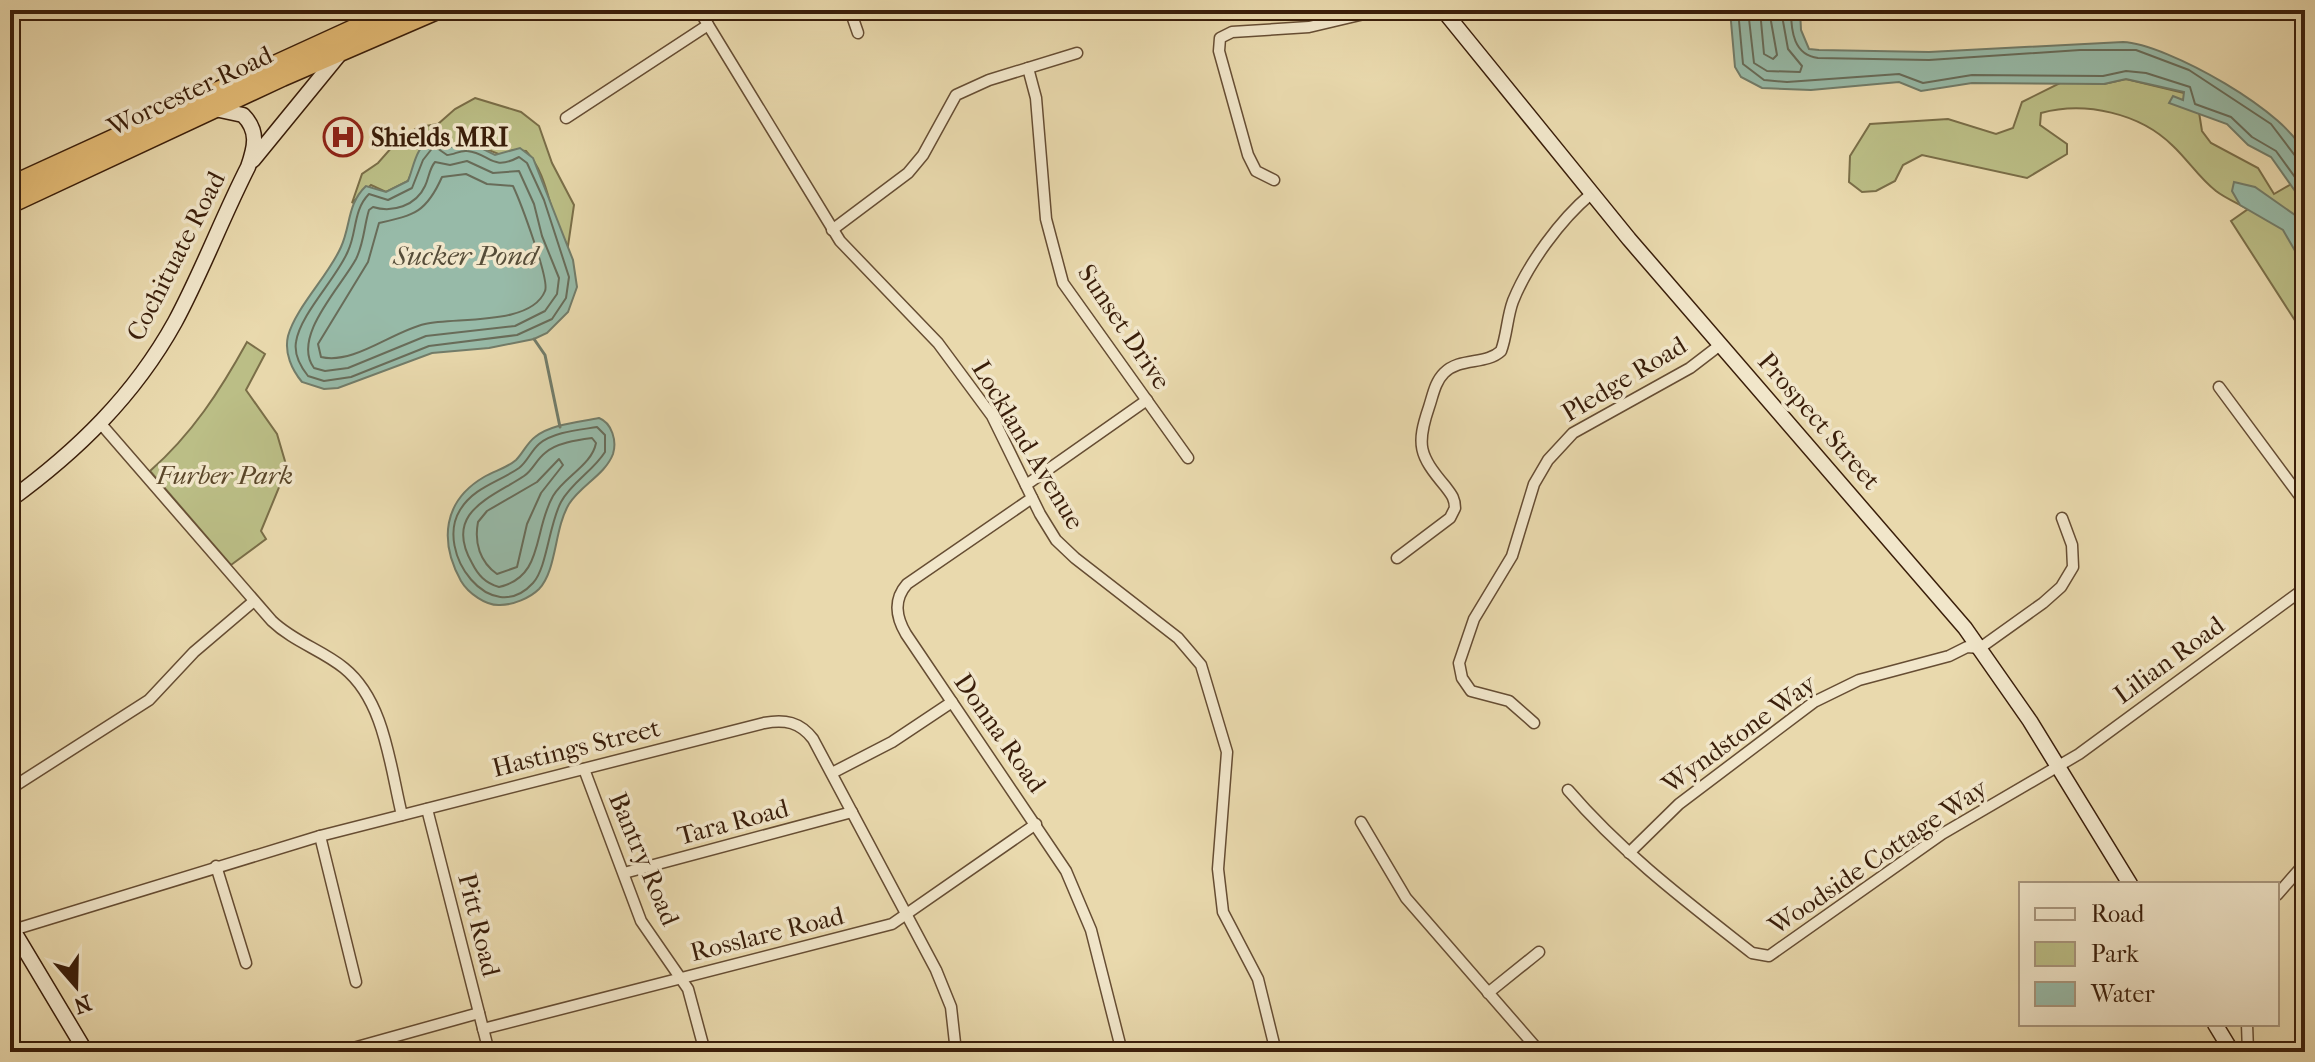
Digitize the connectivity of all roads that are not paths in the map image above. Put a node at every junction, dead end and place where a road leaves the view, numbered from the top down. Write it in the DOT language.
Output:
graph roads {
  1 [pos="395,10"];
  2 [pos="437,10"];
  3 [pos="699,10"];
  4 [pos="850,10"];
  5 [pos="1381,10"];
  6 [pos="1443,10"];
  7 [pos="708,25"];
  8 [pos="858,33"];
  9 [pos="349,47"];
  10 [pos="1077,53"];
  11 [pos="1028,68"];
  12 [pos="214,109"];
  13 [pos="566,118"];
  14 [pos="248,167"];
  15 [pos="1274,180"];
  16 [pos="10,186"];
  17 [pos="1591,194"];
  18 [pos="10,204"];
  19 [pos="832,230"];
  20 [pos="1720,345"];
  21 [pos="2219,387"];
  22 [pos="1147,400"];
  23 [pos="101,424"];
  24 [pos="1188,458"];
  25 [pos="1026,485"];
  26 [pos="1032,498"];
  27 [pos="10,500"];
  28 [pos="2305,503"];
  29 [pos="2062,518"];
  30 [pos="1397,558"];
  31 [pos="2305,588"];
  32 [pos="254,601"];
  33 [pos="1980,648"];
  34 [pos="952,702"];
  35 [pos="1534,723"];
  36 [pos="2059,767"];
  37 [pos="584,769"];
  38 [pos="832,773"];
  39 [pos="10,789"];
  40 [pos="1568,790"];
  41 [pos="427,809"];
  42 [pos="852,812"];
  43 [pos="402,815"];
  44 [pos="1361,822"];
  45 [pos="1036,824"];
  46 [pos="320,836"];
  47 [pos="1629,853"];
  48 [pos="2305,863"];
  49 [pos="216,866"];
  50 [pos="624,873"];
  51 [pos="2129,882"];
  52 [pos="2279,893"];
  53 [pos="907,916"];
  54 [pos="12,927"];
  55 [pos="1539,952"];
  56 [pos="246,963"];
  57 [pos="683,978"];
  58 [pos="356,982"];
  59 [pos="1488,993"];
  60 [pos="479,1013"];
  61 [pos="2216,1026"];
  62 [pos="2247,1026"];
  63 [pos="483,1029"];
  64 [pos="86,1052"];
  65 [pos="339,1052"];
  66 [pos="489,1052"];
  67 [pos="705,1052"];
  68 [pos="956,1052"];
  69 [pos="1122,1052"];
  70 [pos="1276,1052"];
  71 [pos="1540,1052"];
  72 [pos="2232,1052"];
  73 [pos="2248,1052"];
  1 -- 16 [label="highway, Worcester Road"];
  2 -- 9 [label="highway, Worcester Road"];
  3 -- 7 [label="street, Lockland Avenue"];
  4 -- 8 [label="street"];
  5 -- 15 [label="street"];
  6 -- 17 [label="street, Prospect Street"];
  7 -- 13 [label="street"];
  7 -- 19 [label="street, Lockland Avenue"];
  9 -- 12 [label="highway, Worcester Road"];
  9 -- 14 [label="street, Cochituate Road"];
  10 -- 11 [label="street"];
  11 -- 19 [label="street"];
  11 -- 22 [label="street, Sunset Drive"];
  12 -- 14 [label="street, Cochituate Road"];
  12 -- 18 [label="highway, Worcester Road"];
  14 -- 23 [label="street, Cochituate Road"];
  17 -- 20 [label="street, Prospect Street"];
  17 -- 30 [label="street"];
  19 -- 25 [label="street, Lockland Avenue"];
  20 -- 33 [label="street, Prospect Street"];
  20 -- 35 [label="street, Pledge Road"];
  21 -- 28 [label="street"];
  22 -- 24 [label="street, Sunset Drive"];
  22 -- 25 [label="street"];
  23 -- 27 [label="street, Cochituate Road"];
  23 -- 32 [label="street"];
  25 -- 26 [label="street, Lockland Avenue"];
  26 -- 34 [label="street, Donna Road"];
  26 -- 70 [label="street, Lockland Avenue"];
  29 -- 33 [label="street"];
  31 -- 36 [label="street, Lilian Road"];
  32 -- 39 [label="street"];
  32 -- 43 [label="street"];
  33 -- 36 [label="street, Prospect Street"];
  33 -- 47 [label="street, Wyndstone Way"];
  34 -- 38 [label="street"];
  34 -- 45 [label="street, Donna Road"];
  36 -- 47 [label="street, Woodside Cottage Way"];
  36 -- 51 [label="street, Prospect Street"];
  37 -- 38 [label="street, Hastings Street"];
  37 -- 41 [label="street, Hastings Street"];
  37 -- 50 [label="street, Bantry Road"];
  38 -- 42 [label="street, Hastings Street"];
  40 -- 47 [label="street"];
  41 -- 43 [label="street, Hastings Street"];
  41 -- 60 [label="street, Pitt Road"];
  42 -- 50 [label="street, Tara Road"];
  42 -- 53 [label="street, Hastings Street"];
  43 -- 46 [label="street, Hastings Street"];
  44 -- 59 [label="street"];
  45 -- 53 [label="street, Rosslare Road"];
  45 -- 69 [label="street, Donna Road"];
  46 -- 49 [label="street, Hastings Street"];
  46 -- 58 [label="street"];
  48 -- 52 [label="street"];
  49 -- 54 [label="street, Hastings Street"];
  49 -- 56 [label="street"];
  50 -- 57 [label="street, Bantry Road"];
  53 -- 57 [label="street, Rosslare Road"];
  53 -- 68 [label="street, Hastings Street"];
  54 -- 64 [label="street"];
  55 -- 59 [label="street"];
  57 -- 63 [label="street, Rosslare Road"];
  57 -- 67 [label="street, Bantry Road"];
  59 -- 71 [label="street"];
  60 -- 63 [label="street, Pitt Road"];
  60 -- 65 [label="street"];
  61 -- 72 [label="street"];
  62 -- 73 [label="street"];
  63 -- 66 [label="street, Pitt Road"];
}
